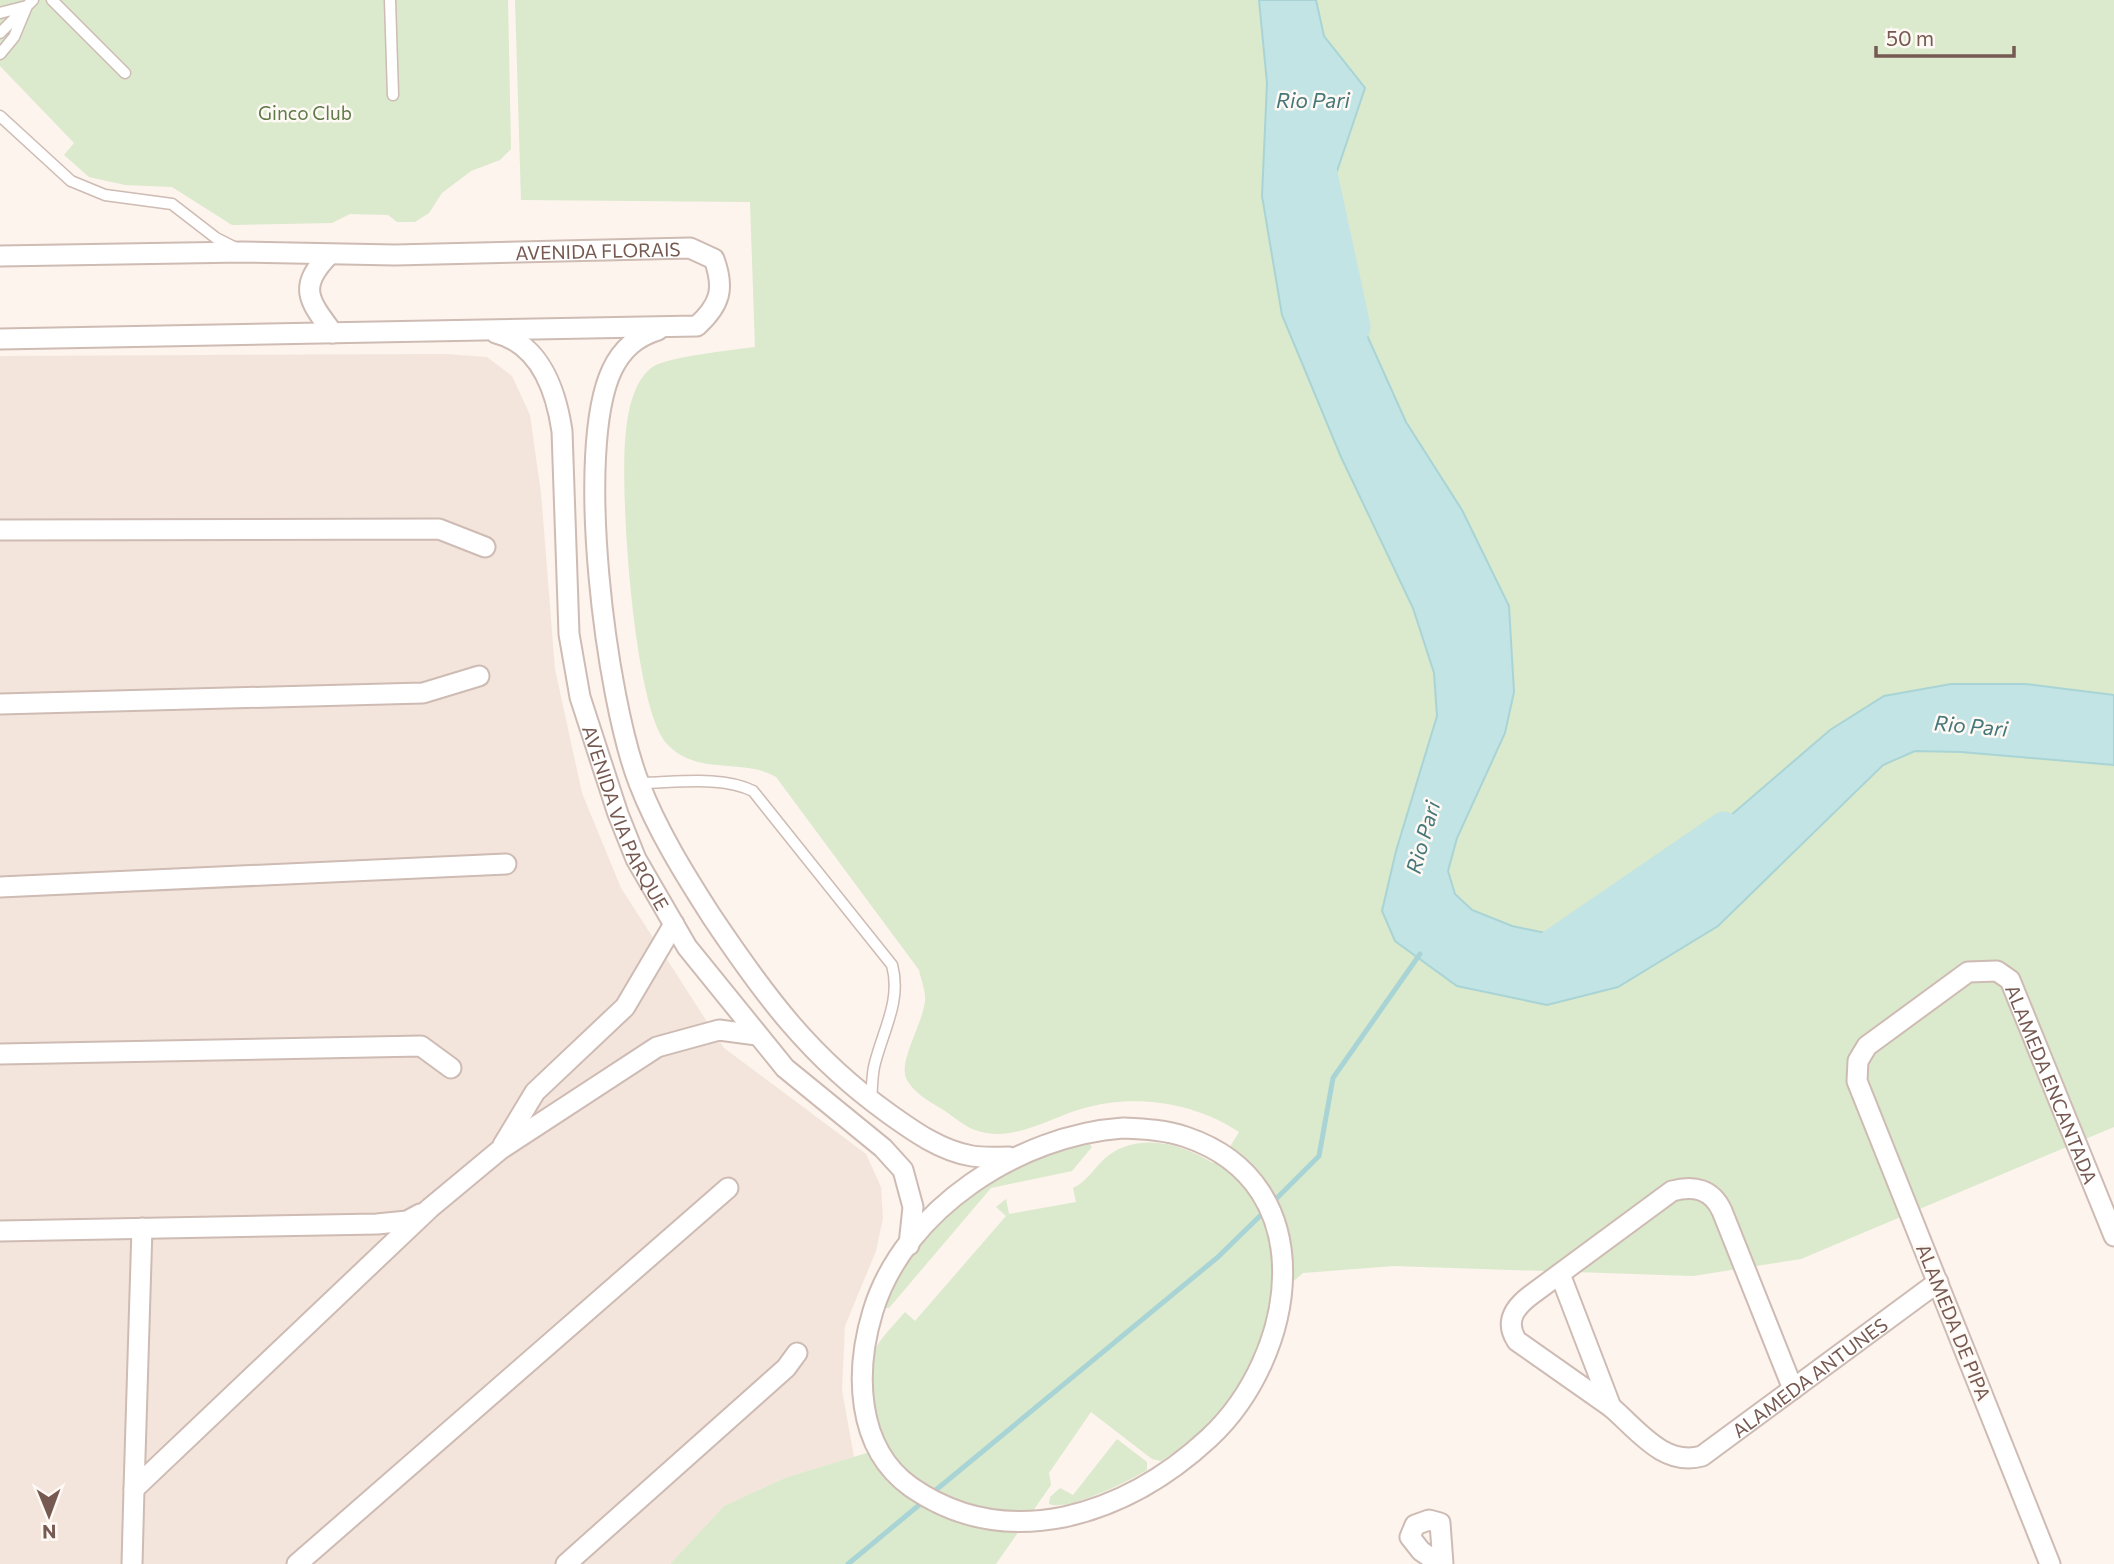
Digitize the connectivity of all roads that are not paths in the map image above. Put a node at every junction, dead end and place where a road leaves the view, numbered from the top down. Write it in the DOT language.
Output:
graph roads {
  1 [pos="51,0"];
  2 [pos="390,0"];
  3 [pos="30,3"];
  4 [pos="5,12"];
  5 [pos="0,19"];
  6 [pos="0,33"];
  7 [pos="0,54"];
  8 [pos="125,73"];
  9 [pos="393,95"];
  10 [pos="0,116"];
  11 [pos="243,252"];
  12 [pos="329,255"];
  13 [pos="0,256"];
  14 [pos="671,327"];
  15 [pos="485,330"];
  16 [pos="333,333"];
  17 [pos="0,339"];
  18 [pos="0,530"];
  19 [pos="485,547"];
  20 [pos="479,676"];
  21 [pos="0,704"];
  22 [pos="639,783"];
  23 [pos="506,864"];
  24 [pos="0,887"];
  25 [pos="674,924"];
  26 [pos="757,1035"];
  27 [pos="0,1054"];
  28 [pos="451,1068"];
  29 [pos="1857,1081"];
  30 [pos="870,1100"];
  31 [pos="501,1149"];
  32 [pos="1014,1157"];
  33 [pos="729,1188"];
  34 [pos="430,1208"];
  35 [pos="142,1228"];
  36 [pos="0,1231"];
  37 [pos="2114,1236"];
  38 [pos="909,1245"];
  39 [pos="1560,1274"];
  40 [pos="1938,1282"];
  41 [pos="797,1353"];
  42 [pos="1793,1389"];
  43 [pos="1611,1407"];
  44 [pos="134,1489"];
  45 [pos="132,1564"];
  46 [pos="297,1564"];
  47 [pos="566,1564"];
  48 [pos="2050,1564"];
  1 -- 8 [label="lane"];
  2 -- 9 [label="lane"];
  3 -- 4 [label="lane"];
  3 -- 6 [label="lane"];
  3 -- 7 [label="lane"];
  4 -- 5 [label="lane"];
  10 -- 11 [label="lane"];
  11 -- 12 [label="street, AVENIDA FLORAIS"];
  11 -- 13 [label="street, AVENIDA FLORAIS"];
  12 -- 14 [label="street, AVENIDA FLORAIS"];
  12 -- 16 [label="street"];
  14 -- 15 [label="street, AVENIDA FLORAIS"];
  14 -- 22 [label="street, AVENIDA VIA PARQUE"];
  15 -- 16 [label="street, AVENIDA FLORAIS"];
  15 -- 25 [label="street, AVENIDA VIA PARQUE"];
  16 -- 17 [label="street, AVENIDA FLORAIS"];
  18 -- 19 [label="street"];
  20 -- 21 [label="street"];
  22 -- 30 [label="street, AVENIDA VIA PARQUE"];
  22 -- 30 [label="lane"];
  23 -- 24 [label="street"];
  25 -- 26 [label="street, AVENIDA VIA PARQUE"];
  25 -- 31 [label="street"];
  26 -- 31 [label="street"];
  26 -- 38 [label="street, AVENIDA VIA PARQUE"];
  27 -- 28 [label="street"];
  29 -- 37 [label="street, ALAMEDA ENCANTADA"];
  29 -- 40 [label="street, ALAMEDA DE PIPA"];
  30 -- 32 [label="street, AVENIDA VIA PARQUE"];
  31 -- 34 [label="street"];
  32 -- 38 [label="street, AVENIDA VIA PARQUE"];
  32 -- 38 [label="street, AVENIDA VIA PARQUE"];
  33 -- 46 [label="street"];
  34 -- 35 [label="street"];
  34 -- 44 [label="street"];
  35 -- 36 [label="street"];
  35 -- 44 [label="street"];
  39 -- 42 [label="street"];
  39 -- 43 [label="street"];
  39 -- 43 [label="street"];
  40 -- 42 [label="street, ALAMEDA ANTUNES"];
  40 -- 48 [label="street, ALAMEDA DE PIPA"];
  41 -- 47 [label="street"];
  42 -- 43 [label="street, ALAMEDA ANTUNES"];
  44 -- 45 [label="street"];
}
